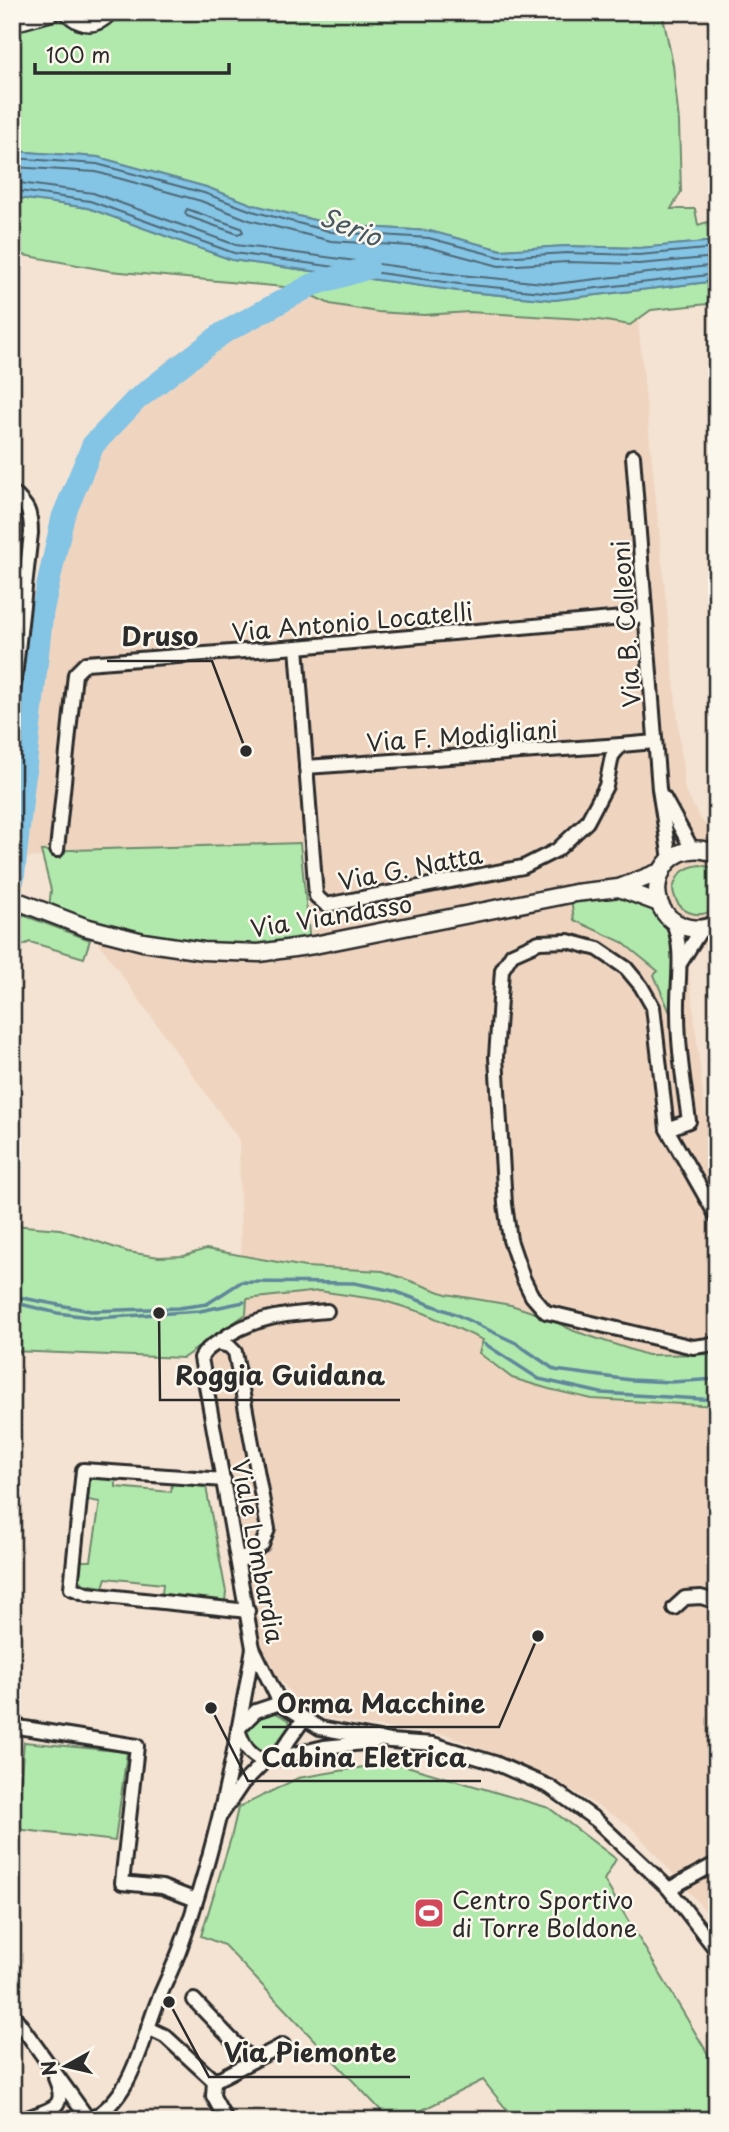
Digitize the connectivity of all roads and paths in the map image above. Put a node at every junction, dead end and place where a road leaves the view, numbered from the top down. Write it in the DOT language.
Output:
graph roads {
  1 [pos="52,12"];
  2 [pos="68,12"];
  3 [pos="109,12"];
  4 [pos="12,23"];
  5 [pos="633,456"];
  6 [pos="12,492"];
  7 [pos="645,616"];
  8 [pos="297,647"];
  9 [pos="12,704"];
  10 [pos="655,742"];
  11 [pos="621,745"];
  12 [pos="306,768"];
  13 [pos="659,789"];
  14 [pos="692,849"];
  15 [pos="57,850"];
  16 [pos="717,854"];
  17 [pos="665,865"];
  18 [pos="619,888"];
  19 [pos="12,899"];
  20 [pos="659,902"];
  21 [pos="672,920"];
  22 [pos="709,926"];
  23 [pos="679,965"];
  24 [pos="667,1129"];
  25 [pos="717,1217"];
  26 [pos="327,1311"];
  27 [pos="217,1343"];
  28 [pos="717,1344"];
  29 [pos="224,1480"];
  30 [pos="239,1562"];
  31 [pos="717,1602"];
  32 [pos="674,1608"];
  33 [pos="248,1611"];
  34 [pos="253,1648"];
  35 [pos="280,1703"];
  36 [pos="303,1720"];
  37 [pos="12,1726"];
  38 [pos="238,1729"];
  39 [pos="390,1741"];
  40 [pos="265,1761"];
  41 [pos="217,1821"];
  42 [pos="717,1863"];
  43 [pos="668,1889"];
  44 [pos="196,1900"];
  45 [pos="717,1951"];
  46 [pos="194,2000"];
  47 [pos="12,2013"];
  48 [pos="148,2028"];
  49 [pos="283,2045"];
  50 [pos="46,2058"];
  51 [pos="252,2062"];
  52 [pos="214,2081"];
  53 [pos="226,2119"];
  54 [pos="24,2120"];
  55 [pos="89,2120"];
  1 -- 4 [label="street"];
  2 -- 3 [label="street"];
  5 -- 7 [label="street, Via B. Colleoni"];
  6 -- 9 [label="street"];
  7 -- 8 [label="street, Via Antonio Locatelli"];
  7 -- 10 [label="street, Via B. Colleoni"];
  8 -- 12 [label="street, Via G. Natta"];
  8 -- 15 [label="street, Via Antonio Locatelli"];
  10 -- 11 [label="street"];
  10 -- 13 [label="street, Via B. Colleoni"];
  11 -- 12 [label="street, Via F. Modigliani"];
  11 -- 12 [label="street, Via G. Natta"];
  13 -- 14 [label="street, Via B. Colleoni"];
  13 -- 17 [label="street, Via B. Colleoni"];
  14 -- 16 [label="street"];
  14 -- 17 [label="street, Via Viandasso"];
  17 -- 18 [label="street, Via Viandasso"];
  17 -- 20 [label="street"];
  18 -- 19 [label="street, Via Viandasso"];
  18 -- 20 [label="street, Via Viandasso"];
  20 -- 21 [label="street"];
  21 -- 22 [label="street"];
  21 -- 23 [label="street"];
  22 -- 23 [label="street"];
  23 -- 24 [label="street"];
  24 -- 25 [label="street"];
  24 -- 28 [label="street"];
  26 -- 27 [label="street, Viale Lombardia"];
  27 -- 29 [label="street, Viale Lombardia"];
  27 -- 30 [label="street"];
  29 -- 30 [label="street, Viale Lombardia"];
  29 -- 33 [label="street"];
  30 -- 33 [label="street, Viale Lombardia"];
  31 -- 32 [label="street"];
  33 -- 34 [label="street, Viale Lombardia"];
  34 -- 35 [label="street, Viale Lombardia"];
  34 -- 38 [label="street"];
  35 -- 36 [label="street, Viale Lombardia"];
  35 -- 38 [label="street"];
  36 -- 39 [label="street, Viale Lombardia"];
  36 -- 40 [label="street"];
  37 -- 44 [label="street"];
  38 -- 40 [label="street"];
  38 -- 41 [label="street"];
  39 -- 40 [label="street"];
  39 -- 43 [label="street, Viale Lombardia"];
  40 -- 41 [label="street"];
  41 -- 44 [label="street"];
  42 -- 43 [label="street"];
  43 -- 45 [label="street, Viale Lombardia"];
  44 -- 48 [label="street"];
  46 -- 51 [label="street"];
  47 -- 50 [label="street"];
  48 -- 52 [label="street"];
  48 -- 55 [label="street"];
  49 -- 51 [label="street"];
  50 -- 54 [label="street"];
  50 -- 55 [label="street"];
  51 -- 52 [label="street"];
  52 -- 53 [label="street"];
}
